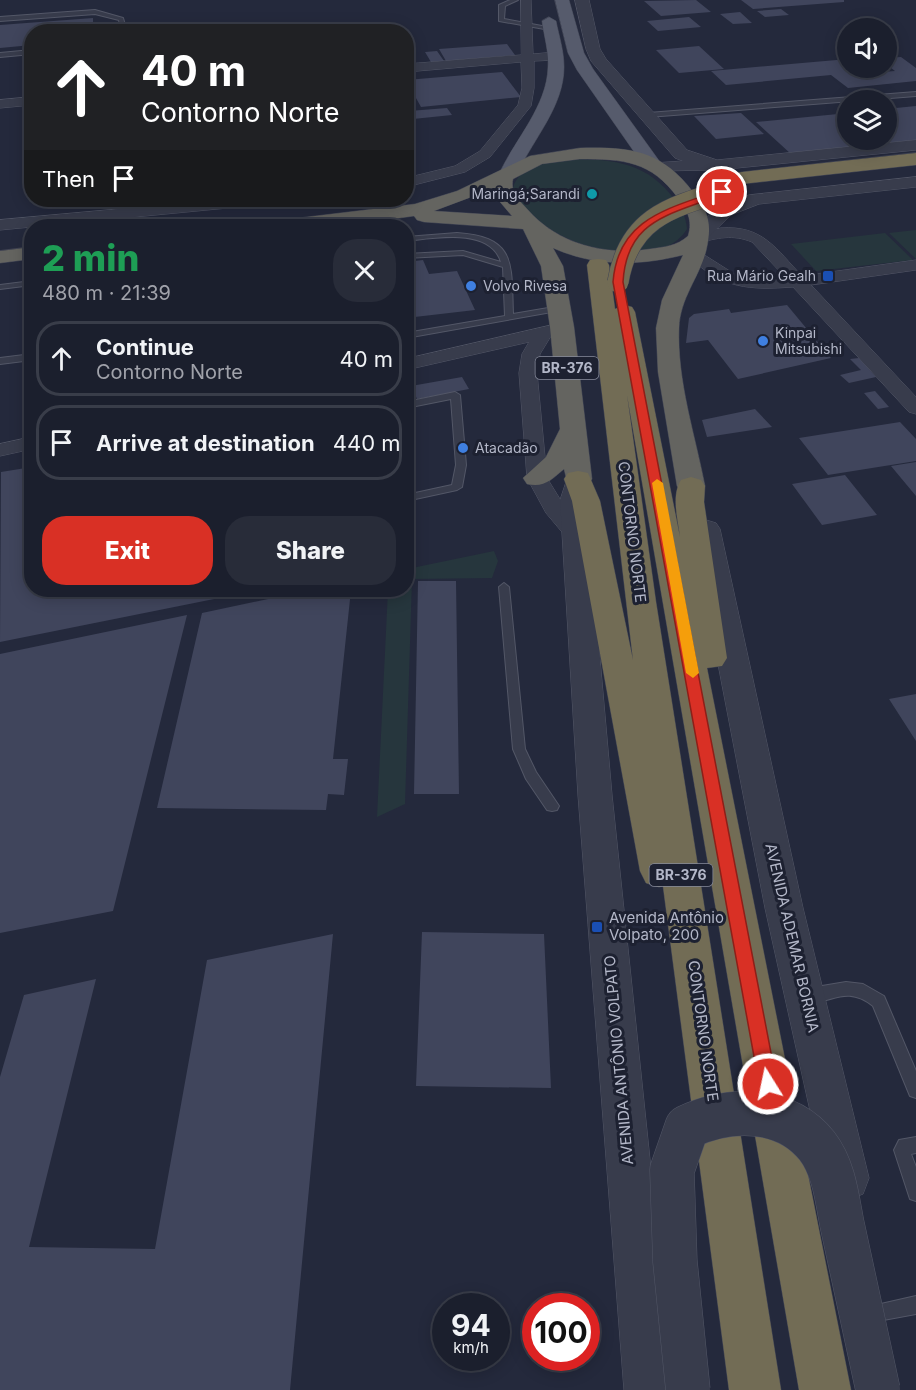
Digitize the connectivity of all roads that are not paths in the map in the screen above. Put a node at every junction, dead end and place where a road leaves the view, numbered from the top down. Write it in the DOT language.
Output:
graph roads {
  1 [pos="515,0"];
  2 [pos="526,0"];
  3 [pos="562,0"];
  4 [pos="582,0"];
  5 [pos="548,9"];
  6 [pos="0,19"];
  7 [pos="122,24"];
  8 [pos="527,26"];
  9 [pos="550,28"];
  10 [pos="24,53"];
  11 [pos="0,55"];
  12 [pos="556,56"];
  13 [pos="527,57"];
  14 [pos="414,67"];
  15 [pos="916,94"];
  16 [pos="24,102"];
  17 [pos="0,104"];
  18 [pos="648,115"];
  19 [pos="916,145"];
  20 [pos="916,159"];
  21 [pos="652,160"];
  22 [pos="713,166"];
  23 [pos="916,169"];
  24 [pos="506,174"];
  25 [pos="414,181"];
  26 [pos="916,182"];
  27 [pos="186,207"];
  28 [pos="457,217"];
  29 [pos="62,219"];
  30 [pos="344,219"];
  31 [pos="378,219"];
  32 [pos="24,223"];
  33 [pos="0,225"];
  34 [pos="530,226"];
  35 [pos="414,238"];
  36 [pos="699,240"];
  37 [pos="24,254"];
  38 [pos="414,256"];
  39 [pos="0,257"];
  40 [pos="549,259"];
  41 [pos="506,265"];
  42 [pos="916,265"];
  43 [pos="794,280"];
  44 [pos="24,284"];
  45 [pos="0,287"];
  46 [pos="509,316"];
  47 [pos="555,323"];
  48 [pos="414,334"];
  49 [pos="481,349"];
  50 [pos="24,358"];
  51 [pos="0,361"];
  52 [pos="414,363"];
  53 [pos="528,373"];
  54 [pos="414,403"];
  55 [pos="916,408"];
  56 [pos="573,429"];
  57 [pos="24,445"];
  58 [pos="0,450"];
  59 [pos="537,478"];
  60 [pos="578,479"];
  61 [pos="691,486"];
  62 [pos="414,496"];
  63 [pos="575,533"];
  64 [pos="504,587"];
  65 [pos="552,806"];
  66 [pos="738,920"];
  67 [pos="805,996"];
  68 [pos="916,1090"];
  69 [pos="916,1145"];
  70 [pos="721,1148"];
  71 [pos="916,1193"];
  72 [pos="897,1309"];
  73 [pos="649,1390"];
  74 [pos="688,1390"];
  75 [pos="756,1390"];
  76 [pos="825,1390"];
  77 [pos="878,1390"];
  78 [pos="895,1390"];
  1 -- 8 [label="lane"];
  2 -- 8 [label="street"];
  3 -- 21 [label="main road"];
  4 -- 18 [label="street"];
  5 -- 9 [label="main road"];
  6 -- 7 [label="lane"];
  8 -- 9 [label="lane"];
  8 -- 13 [label="street"];
  9 -- 12 [label="main road"];
  10 -- 11 [label="lane"];
  12 -- 13 [label="street"];
  12 -- 24 [label="main road"];
  13 -- 14 [label="street"];
  13 -- 25 [label="street"];
  15 -- 18 [label="lane"];
  16 -- 17 [label="street"];
  18 -- 21 [label="main road"];
  18 -- 22 [label="street"];
  19 -- 22 [label="street"];
  20 -- 70 [label="highway, CONTORNO NORTE / BR-376"];
  21 -- 22 [label="street"];
  21 -- 24 [label="highway"];
  21 -- 36 [label="highway"];
  23 -- 66 [label="highway, CONTORNO NORTE / BR-376, bridge"];
  24 -- 30 [label="highway"];
  24 -- 34 [label="highway, BR-376"];
  26 -- 36 [label="street"];
  27 -- 29 [label="street"];
  28 -- 31 [label="highway"];
  28 -- 34 [label="highway"];
  28 -- 40 [label="highway"];
  32 -- 33 [label="street"];
  34 -- 36 [label="highway"];
  34 -- 40 [label="highway, BR-376"];
  35 -- 41 [label="lane"];
  36 -- 43 [label="street"];
  36 -- 43 [label="street"];
  36 -- 61 [label="highway"];
  37 -- 39 [label="highway"];
  38 -- 41 [label="lane"];
  40 -- 47 [label="highway, BR-376"];
  41 -- 46 [label="lane"];
  42 -- 43 [label="street"];
  43 -- 55 [label="street"];
  44 -- 45 [label="lane"];
  46 -- 47 [label="lane"];
  46 -- 48 [label="lane"];
  47 -- 49 [label="street"];
  47 -- 53 [label="street"];
  47 -- 56 [label="highway, BR-376"];
  49 -- 52 [label="street"];
  49 -- 53 [label="street"];
  50 -- 51 [label="lane"];
  53 -- 59 [label="street"];
  54 -- 62 [label="lane"];
  56 -- 59 [label="highway"];
  56 -- 60 [label="highway, BR-376"];
  57 -- 58 [label="street"];
  59 -- 63 [label="street"];
  60 -- 63 [label="street, AVENIDA ANTÔNIO VOLPATO"];
  60 -- 70 [label="highway"];
  61 -- 66 [label="highway"];
  61 -- 67 [label="street, AVENIDA ADEMAR BORNIA"];
  63 -- 73 [label="street, AVENIDA ANTÔNIO VOLPATO"];
  64 -- 65 [label="lane"];
  66 -- 76 [label="highway, BR-376"];
  67 -- 68 [label="lane"];
  67 -- 72 [label="street, AVENIDA ADEMAR BORNIA"];
  69 -- 71 [label="lane"];
  70 -- 75 [label="highway, BR-376"];
  72 -- 78 [label="street, AVENIDA ADEMAR BORNIA"];
  74 -- 77 [label="street, bridge"];
}
